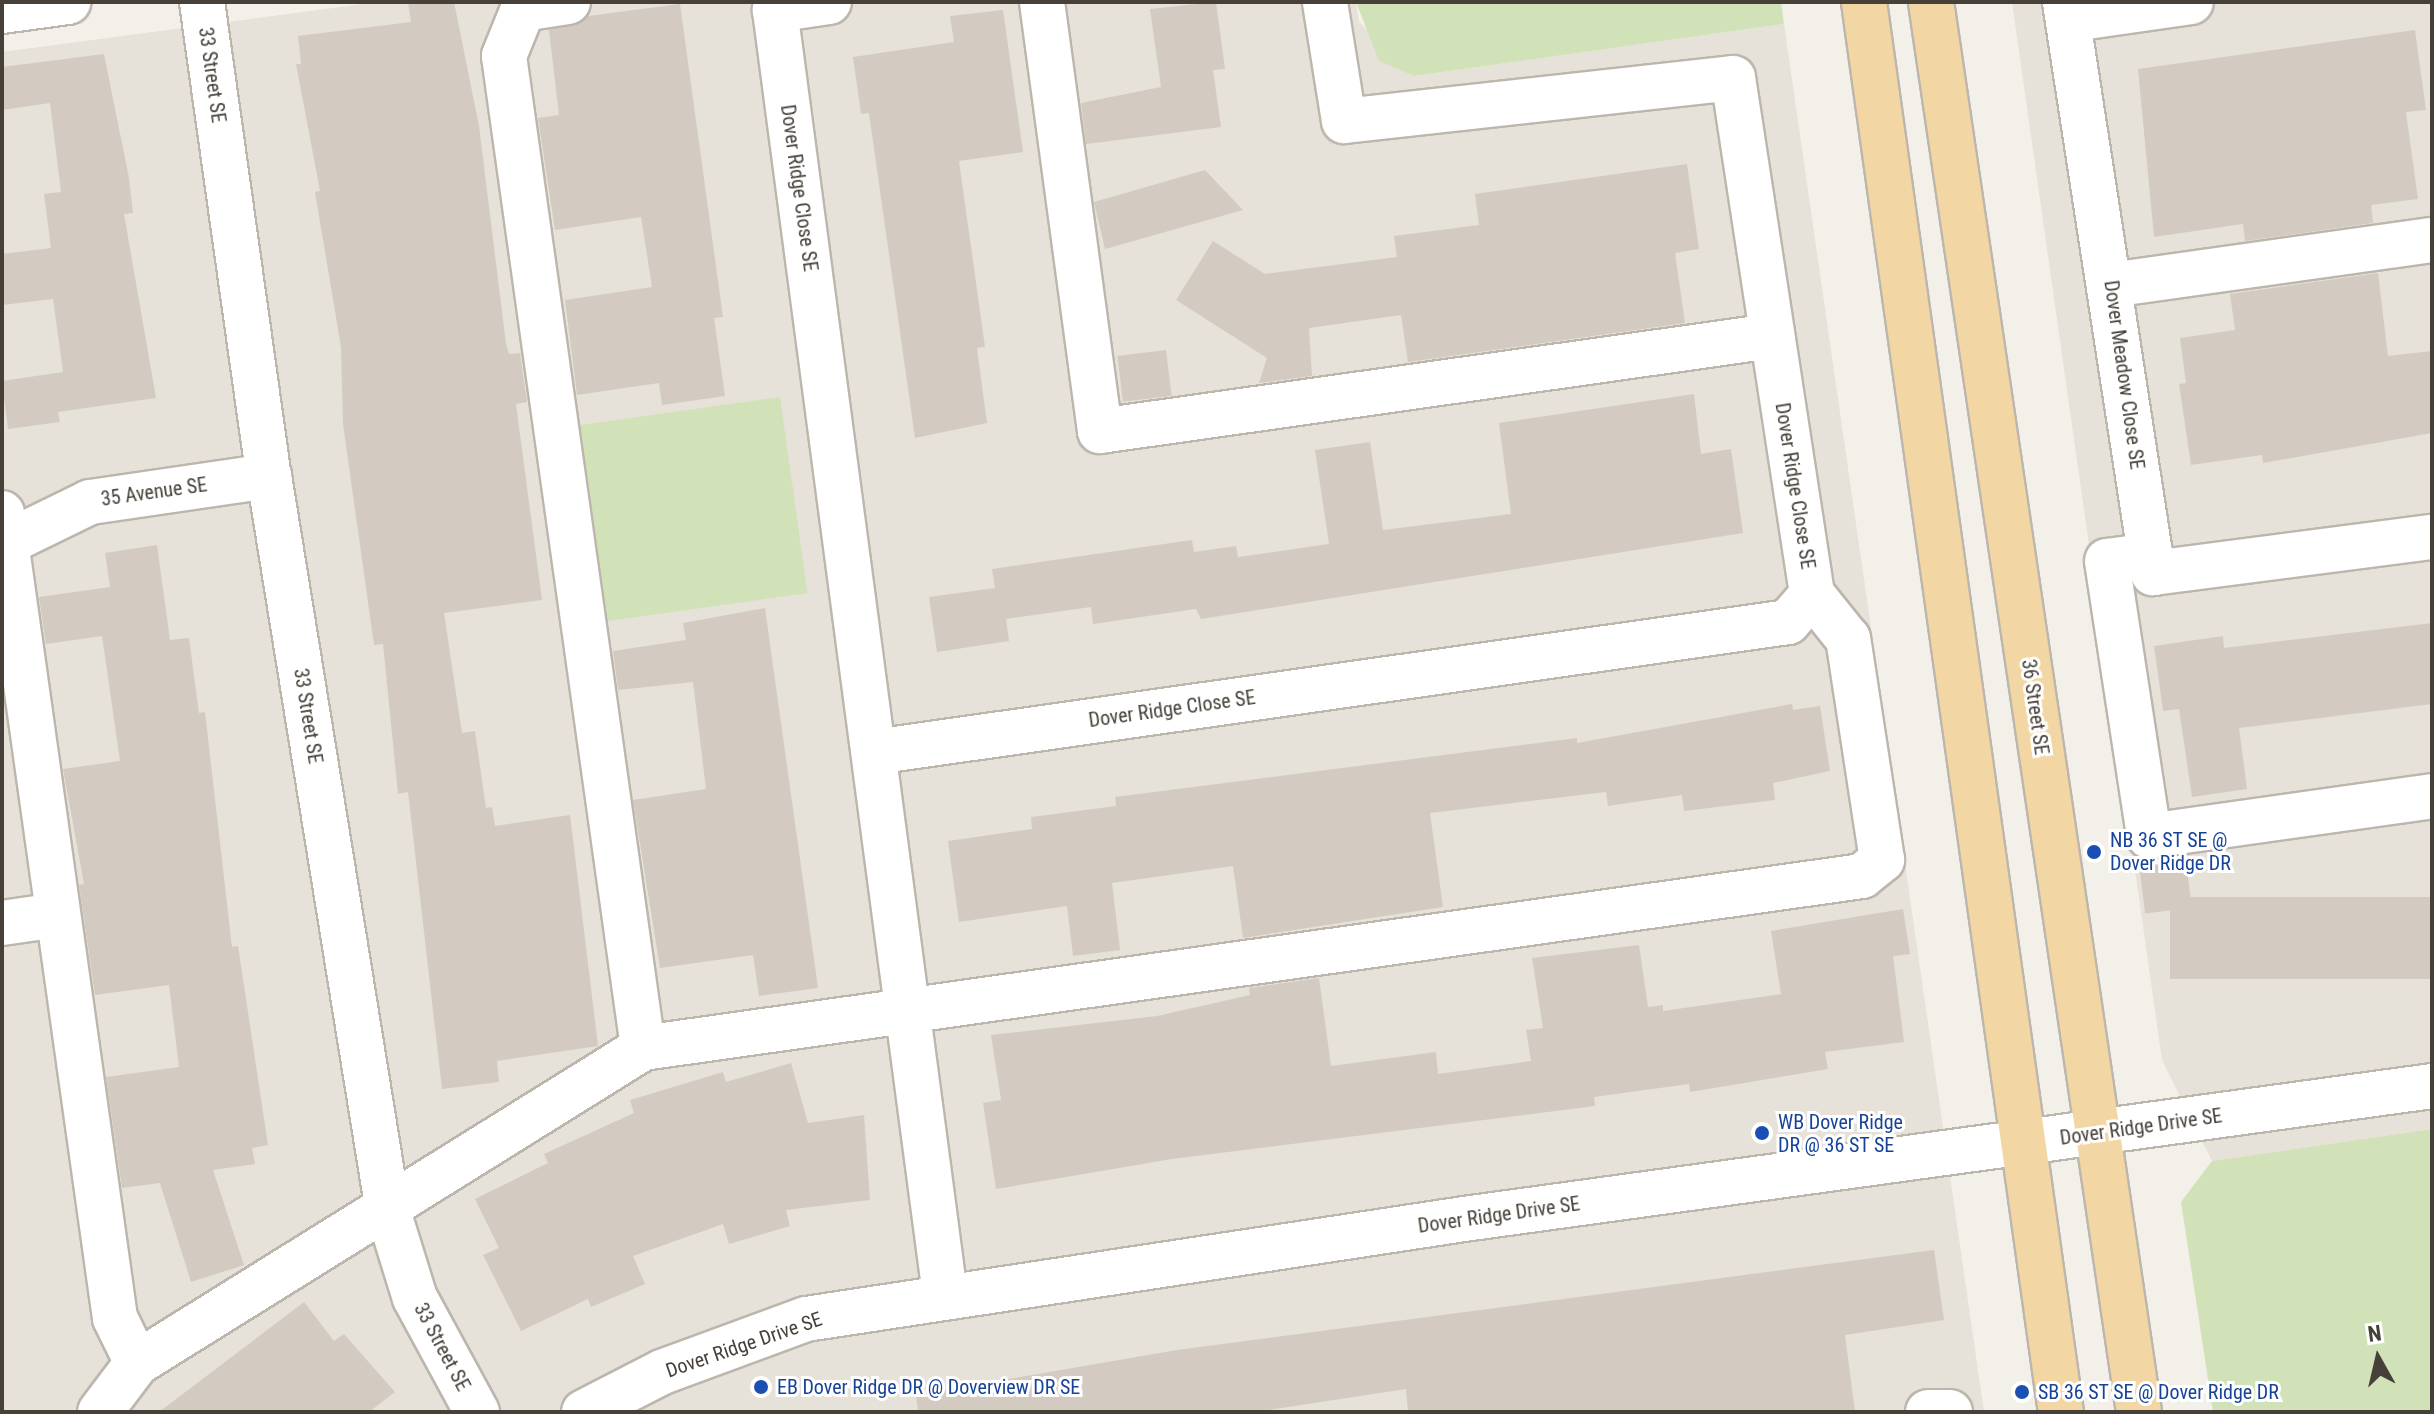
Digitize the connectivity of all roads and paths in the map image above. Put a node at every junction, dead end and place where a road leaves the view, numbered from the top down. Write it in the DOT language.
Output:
graph roads {
  1 [pos="68,2"];
  2 [pos="202,2"];
  3 [pos="568,2"];
  4 [pos="829,2"];
  5 [pos="1042,2"];
  6 [pos="1325,2"];
  7 [pos="1931,2"];
  8 [pos="2191,2"];
  9 [pos="768,6"];
  10 [pos="1861,6"];
  11 [pos="2,11"];
  12 [pos="2068,11"];
  13 [pos="2432,240"];
  14 [pos="2111,285"];
  15 [pos="1772,336"];
  16 [pos="269,476"];
  17 [pos="3,533"];
  18 [pos="2432,537"];
  19 [pos="2151,555"];
  20 [pos="1812,594"];
  21 [pos="874,752"];
  22 [pos="2432,796"];
  23 [pos="57,915"];
  24 [pos="2,923"];
  25 [pos="906,1009"];
  26 [pos="643,1048"];
  27 [pos="2432,1086"];
  28 [pos="2098,1132"];
  29 [pos="2023,1144"];
  30 [pos="388,1211"];
  31 [pos="945,1294"];
  32 [pos="137,1363"];
  33 [pos="100,1412"];
  34 [pos="477,1412"];
  35 [pos="584,1412"];
  36 [pos="1928,1412"];
  37 [pos="1950,1412"];
  38 [pos="2061,1412"];
  39 [pos="2139,1412"];
  1 -- 11 [label="street"];
  2 -- 16 [label="street, 33 Street SE"];
  3 -- 26 [label="street"];
  4 -- 9 [label="street, Dover Ridge Close SE"];
  5 -- 15 [label="street"];
  6 -- 15 [label="street, Dover Ridge Close SE"];
  7 -- 28 [label="main road, 36 Street SE"];
  8 -- 12 [label="street, Dover Meadow Close SE"];
  9 -- 21 [label="street, Dover Ridge Close SE"];
  10 -- 29 [label="main road"];
  12 -- 14 [label="street, Dover Meadow Close SE"];
  13 -- 14 [label="street"];
  14 -- 19 [label="street, Dover Meadow Close SE"];
  15 -- 20 [label="street, Dover Ridge Close SE"];
  16 -- 17 [label="street, 35 Avenue SE"];
  16 -- 30 [label="street, 33 Street SE"];
  17 -- 23 [label="street"];
  18 -- 19 [label="street"];
  19 -- 22 [label="street"];
  20 -- 21 [label="street, Dover Ridge Close SE"];
  20 -- 25 [label="street"];
  21 -- 25 [label="street, Dover Ridge Close SE"];
  23 -- 24 [label="street"];
  23 -- 32 [label="street"];
  25 -- 26 [label="street"];
  25 -- 31 [label="street, Dover Ridge Close SE"];
  26 -- 30 [label="street"];
  27 -- 28 [label="street, Dover Ridge Drive SE"];
  28 -- 29 [label="street, Dover Ridge Drive SE"];
  28 -- 39 [label="main road, 36 Street SE"];
  29 -- 31 [label="street, Dover Ridge Drive SE"];
  29 -- 38 [label="main road"];
  30 -- 32 [label="street"];
  30 -- 34 [label="street, 33 Street SE"];
  31 -- 35 [label="street, Dover Ridge Drive SE"];
  32 -- 33 [label="street"];
  36 -- 37 [label="street"];
}
